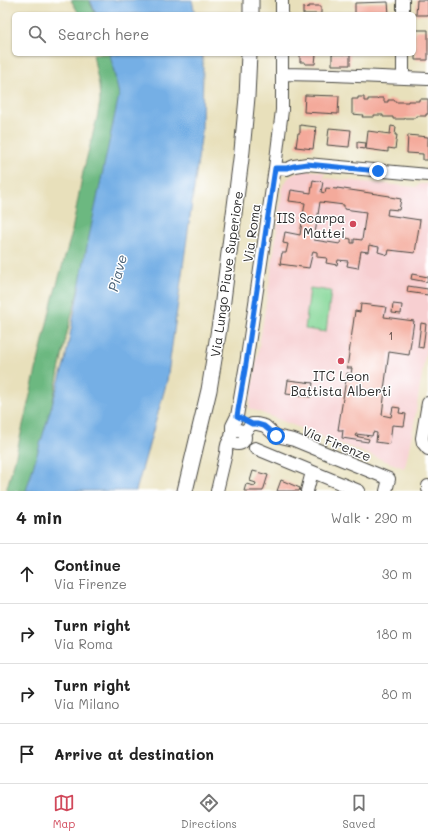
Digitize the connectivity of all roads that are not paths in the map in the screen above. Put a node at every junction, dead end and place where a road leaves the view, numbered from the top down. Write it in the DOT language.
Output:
graph roads {
  1 [pos="251,0"];
  2 [pos="282,0"];
  3 [pos="402,0"];
  4 [pos="251,12"];
  5 [pos="282,12"];
  6 [pos="403,12"];
  7 [pos="249,56"];
  8 [pos="282,56"];
  9 [pos="403,56"];
  10 [pos="282,74"];
  11 [pos="403,77"];
  12 [pos="428,79"];
  13 [pos="275,168"];
  14 [pos="428,175"];
  15 [pos="428,403"];
  16 [pos="237,416"];
  17 [pos="240,436"];
  18 [pos="428,449"];
  19 [pos="312,472"];
  20 [pos="389,487"];
  21 [pos="185,491"];
  22 [pos="217,491"];
  23 [pos="308,491"];
  24 [pos="359,491"];
  1 -- 4 [label="main road"];
  2 -- 5 [label="street"];
  3 -- 6 [label="street"];
  7 -- 21 [label="main road, Via Lungo Piave Superiore"];
  8 -- 10 [label="street, Via Roma"];
  9 -- 11 [label="street"];
  10 -- 11 [label="street"];
  10 -- 13 [label="street, Via Roma"];
  11 -- 12 [label="street"];
  13 -- 14 [label="street"];
  13 -- 16 [label="street, Via Roma"];
  15 -- 18 [label="street"];
  16 -- 17 [label="street"];
  16 -- 17 [label="street, Via Roma"];
  17 -- 19 [label="street"];
  17 -- 20 [label="street, Via Firenze"];
  17 -- 22 [label="street, Via Roma"];
  19 -- 23 [label="street"];
  19 -- 24 [label="street"];
}
